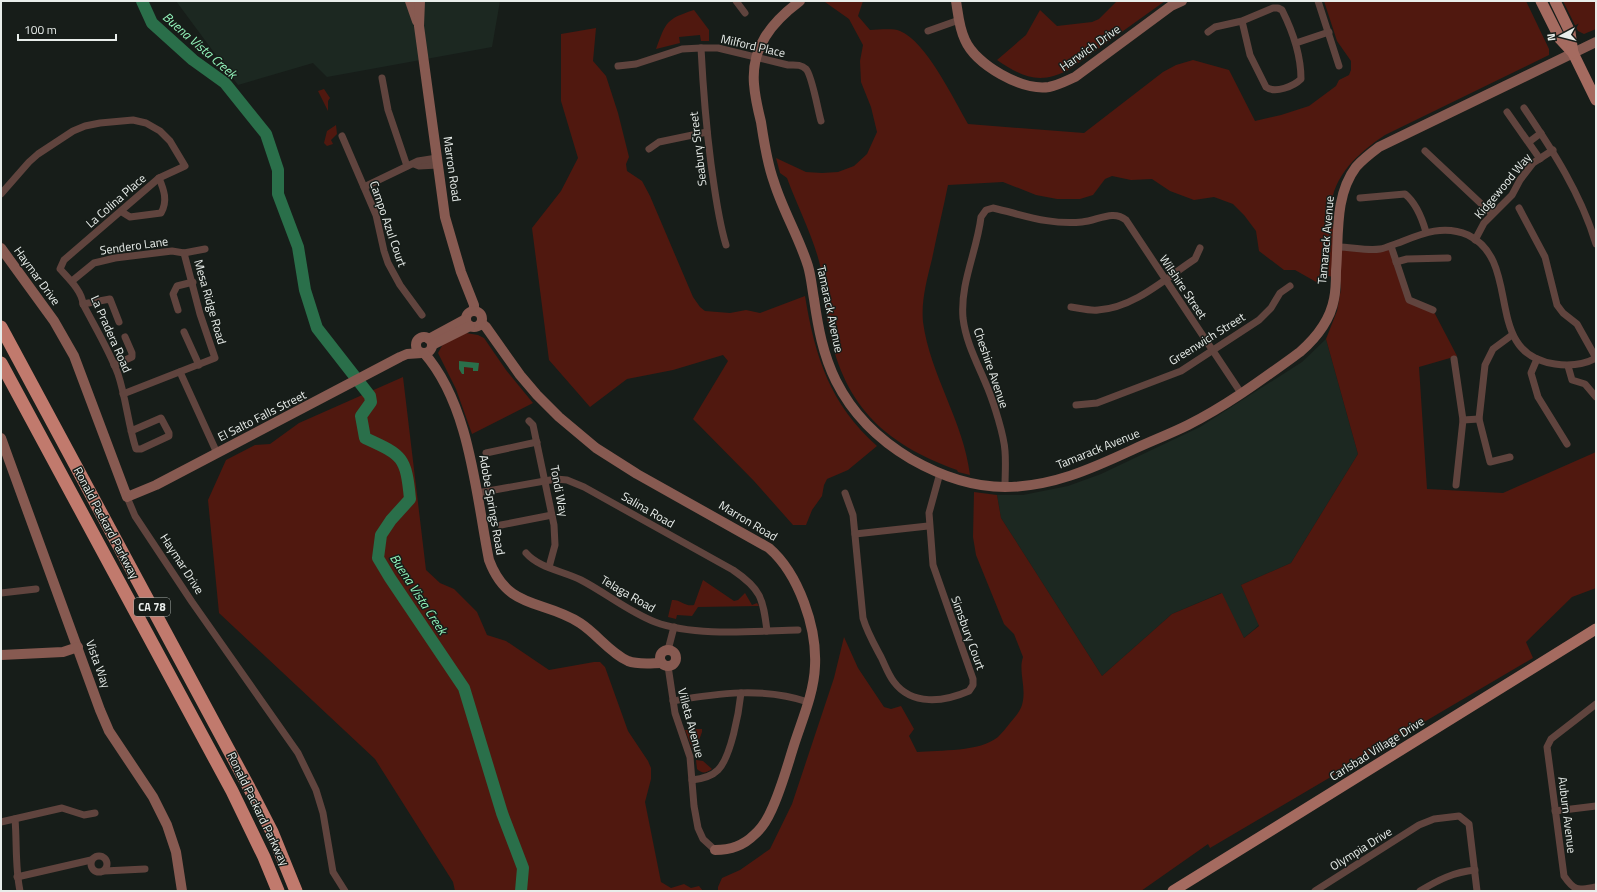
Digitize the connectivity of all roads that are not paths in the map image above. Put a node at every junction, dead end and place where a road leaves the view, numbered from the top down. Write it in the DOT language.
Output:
graph roads {
  1 [pos="410,1"];
  2 [pos="420,1"];
  3 [pos="736,1"];
  4 [pos="800,1"];
  5 [pos="956,1"];
  6 [pos="1182,1"];
  7 [pos="1318,1"];
  8 [pos="1541,1"];
  9 [pos="1555,1"];
  10 [pos="745,13"];
  11 [pos="959,20"];
  12 [pos="1242,21"];
  13 [pos="419,26"];
  14 [pos="928,31"];
  15 [pos="1208,32"];
  16 [pos="1329,32"];
  17 [pos="1596,42"];
  18 [pos="1296,43"];
  19 [pos="701,48"];
  20 [pos="1573,53"];
  21 [pos="757,58"];
  22 [pos="618,66"];
  23 [pos="1339,66"];
  24 [pos="382,78"];
  25 [pos="1596,100"];
  26 [pos="1524,108"];
  27 [pos="1507,112"];
  28 [pos="820,122"];
  29 [pos="707,132"];
  30 [pos="1541,133"];
  31 [pos="342,136"];
  32 [pos="1528,142"];
  33 [pos="649,149"];
  34 [pos="1553,150"];
  35 [pos="1426,151"];
  36 [pos="1540,159"];
  37 [pos="437,162"];
  38 [pos="411,165"];
  39 [pos="159,178"];
  40 [pos="364,187"];
  41 [pos="1,194"];
  42 [pos="1360,198"];
  43 [pos="1519,208"];
  44 [pos="122,212"];
  45 [pos="1492,214"];
  46 [pos="1120,215"];
  47 [pos="1426,232"];
  48 [pos="1475,240"];
  49 [pos="1596,244"];
  50 [pos="726,245"];
  51 [pos="1391,246"];
  52 [pos="1338,247"];
  53 [pos="1,248"];
  54 [pos="1200,248"];
  55 [pos="205,249"];
  56 [pos="184,253"];
  57 [pos="1448,258"];
  58 [pos="64,260"];
  59 [pos="1396,262"];
  60 [pos="1164,280"];
  61 [pos="72,282"];
  62 [pos="193,282"];
  63 [pos="1290,286"];
  64 [pos="83,304"];
  65 [pos="1071,307"];
  66 [pos="178,310"];
  67 [pos="1433,310"];
  68 [pos="474,311"];
  69 [pos="422,315"];
  70 [pos="119,322"];
  71 [pos="468,322"];
  72 [pos="481,323"];
  73 [pos="1,327"];
  74 [pos="184,332"];
  75 [pos="1512,335"];
  76 [pos="125,337"];
  77 [pos="426,347"];
  78 [pos="1212,350"];
  79 [pos="1596,358"];
  80 [pos="1454,359"];
  81 [pos="1537,359"];
  82 [pos="1,363"];
  83 [pos="199,364"];
  84 [pos="114,365"];
  85 [pos="1568,366"];
  86 [pos="180,372"];
  87 [pos="1241,393"];
  88 [pos="123,394"];
  89 [pos="1596,397"];
  90 [pos="1076,405"];
  91 [pos="1479,419"];
  92 [pos="1463,420"];
  93 [pos="529,421"];
  94 [pos="131,431"];
  95 [pos="1,438"];
  96 [pos="537,442"];
  97 [pos="1567,444"];
  98 [pos="217,453"];
  99 [pos="486,453"];
  100 [pos="1510,457"];
  101 [pos="940,473"];
  102 [pos="546,480"];
  103 [pos="1456,485"];
  104 [pos="1005,487"];
  105 [pos="477,493"];
  106 [pos="845,493"];
  107 [pos="127,497"];
  108 [pos="552,515"];
  109 [pos="501,525"];
  110 [pos="928,526"];
  111 [pos="855,534"];
  112 [pos="526,554"];
  113 [pos="550,567"];
  114 [pos="36,589"];
  115 [pos="1,593"];
  116 [pos="674,627"];
  117 [pos="1596,629"];
  118 [pos="798,630"];
  119 [pos="767,631"];
  120 [pos="78,647"];
  121 [pos="1,655"];
  122 [pos="665,658"];
  123 [pos="741,693"];
  124 [pos="673,702"];
  125 [pos="808,702"];
  126 [pos="1596,704"];
  127 [pos="692,780"];
  128 [pos="1596,806"];
  129 [pos="1555,811"];
  130 [pos="95,813"];
  131 [pos="15,820"];
  132 [pos="1,822"];
  133 [pos="716,850"];
  134 [pos="92,860"];
  135 [pos="145,870"];
  136 [pos="1475,870"];
  137 [pos="104,871"];
  138 [pos="17,876"];
  139 [pos="1596,887"];
  140 [pos="20,891"];
  141 [pos="182,891"];
  142 [pos="278,891"];
  143 [pos="296,891"];
  144 [pos="345,891"];
  145 [pos="1173,891"];
  146 [pos="1315,891"];
  147 [pos="1420,891"];
  148 [pos="1477,891"];
  1 -- 13 [label="street, Marron Road"];
  2 -- 13 [label="street, Marron Road"];
  3 -- 10 [label="street"];
  4 -- 21 [label="street, Tamarack Avenue"];
  5 -- 11 [label="street, Harwich Drive"];
  6 -- 11 [label="street, Harwich Drive"];
  7 -- 16 [label="street"];
  8 -- 20 [label="main road"];
  9 -- 20 [label="main road"];
  11 -- 14 [label="street"];
  12 -- 15 [label="street"];
  12 -- 18 [label="street"];
  12 -- 18 [label="street"];
  13 -- 37 [label="street, Marron Road"];
  16 -- 18 [label="street"];
  16 -- 23 [label="street"];
  17 -- 20 [label="street, Tamarack Avenue"];
  19 -- 21 [label="street, Milford Place"];
  19 -- 22 [label="street, Milford Place"];
  19 -- 29 [label="street, Seabury Street"];
  20 -- 25 [label="main road"];
  20 -- 52 [label="street, Tamarack Avenue"];
  21 -- 28 [label="street, Milford Place"];
  21 -- 101 [label="street, Tamarack Avenue"];
  24 -- 38 [label="street"];
  26 -- 30 [label="street"];
  27 -- 32 [label="street"];
  29 -- 33 [label="street"];
  29 -- 50 [label="street, Seabury Street"];
  30 -- 32 [label="street"];
  30 -- 34 [label="street"];
  31 -- 40 [label="street, Campo Azul Court"];
  32 -- 36 [label="street"];
  34 -- 36 [label="street, Kidgewood Way"];
  34 -- 49 [label="street"];
  35 -- 45 [label="street"];
  36 -- 45 [label="street, Kidgewood Way"];
  37 -- 38 [label="street"];
  37 -- 68 [label="street, Marron Road"];
  38 -- 40 [label="street"];
  39 -- 41 [label="street, La Colina Place"];
  39 -- 44 [label="street, La Colina Place"];
  39 -- 44 [label="street"];
  40 -- 69 [label="street, Campo Azul Court"];
  42 -- 47 [label="street"];
  43 -- 79 [label="street"];
  44 -- 58 [label="street, La Colina Place"];
  45 -- 48 [label="street, Kidgewood Way"];
  46 -- 60 [label="street, Wilshire Street"];
  46 -- 104 [label="street, Cheshire Avenue"];
  47 -- 48 [label="street"];
  47 -- 51 [label="street"];
  48 -- 75 [label="street"];
  51 -- 52 [label="street"];
  51 -- 59 [label="street"];
  52 -- 87 [label="street, Tamarack Avenue"];
  53 -- 107 [label="street, Haymar Drive"];
  54 -- 60 [label="street"];
  55 -- 56 [label="street, Sendero Lane"];
  56 -- 61 [label="street, Sendero Lane"];
  56 -- 62 [label="street, Mesa Ridge Road"];
  57 -- 59 [label="street"];
  58 -- 61 [label="street, La Pradera Road"];
  59 -- 67 [label="street"];
  60 -- 65 [label="street"];
  60 -- 78 [label="street, Wilshire Street"];
  61 -- 64 [label="street, La Pradera Road"];
  62 -- 66 [label="street"];
  62 -- 83 [label="street, Mesa Ridge Road"];
  63 -- 78 [label="street, Greenwich Street"];
  64 -- 70 [label="street"];
  64 -- 84 [label="street, La Pradera Road"];
  68 -- 71 [label="street"];
  68 -- 72 [label="street"];
  71 -- 72 [label="street"];
  71 -- 77 [label="street, El Salto Falls Street"];
  72 -- 125 [label="street, Marron Road"];
  73 -- 143 [label="highway, Ronald Packard Parkway / CA 78"];
  74 -- 83 [label="street"];
  75 -- 81 [label="street"];
  75 -- 91 [label="street"];
  76 -- 84 [label="street"];
  77 -- 98 [label="street, El Salto Falls Street"];
  77 -- 105 [label="street, Adobe Springs Road"];
  78 -- 87 [label="street, Wilshire Street"];
  78 -- 90 [label="street, Greenwich Street"];
  79 -- 85 [label="street"];
  80 -- 92 [label="street"];
  81 -- 85 [label="street"];
  81 -- 97 [label="street"];
  82 -- 142 [label="highway, Ronald Packard Parkway / CA 78"];
  83 -- 86 [label="street"];
  84 -- 88 [label="street, La Pradera Road"];
  85 -- 89 [label="street"];
  86 -- 88 [label="street"];
  86 -- 98 [label="street"];
  87 -- 104 [label="street, Tamarack Avenue"];
  88 -- 94 [label="street, La Pradera Road"];
  91 -- 92 [label="street"];
  91 -- 100 [label="street"];
  92 -- 103 [label="street"];
  93 -- 96 [label="street, Tondi Way"];
  94 -- 94 [label="street, La Pradera Road"];
  95 -- 120 [label="street, Vista Way"];
  96 -- 99 [label="street"];
  96 -- 102 [label="street, Tondi Way"];
  98 -- 107 [label="street, El Salto Falls Street"];
  101 -- 104 [label="street, Tamarack Avenue"];
  101 -- 110 [label="street, Simsbury Court"];
  102 -- 105 [label="street, Salina Road"];
  102 -- 108 [label="street, Tondi Way"];
  102 -- 119 [label="street, Salina Road"];
  105 -- 122 [label="street, Adobe Springs Road"];
  106 -- 111 [label="street, Simsbury Court"];
  107 -- 144 [label="street, Haymar Drive"];
  108 -- 109 [label="street"];
  108 -- 113 [label="street, Tondi Way"];
  110 -- 111 [label="street"];
  110 -- 111 [label="street, Simsbury Court"];
  112 -- 113 [label="street, Telaga Road"];
  113 -- 116 [label="street, Telaga Road"];
  114 -- 115 [label="street"];
  116 -- 119 [label="street, Telaga Road"];
  116 -- 122 [label="street, Villeta Avenue"];
  117 -- 145 [label="main road, Carlsbad Village Drive"];
  118 -- 119 [label="street, Telaga Road"];
  120 -- 121 [label="street"];
  120 -- 141 [label="street, Vista Way"];
  122 -- 124 [label="street, Villeta Avenue"];
  123 -- 124 [label="street"];
  123 -- 125 [label="street"];
  123 -- 127 [label="street"];
  124 -- 127 [label="street, Villeta Avenue"];
  125 -- 133 [label="street, Marron Road"];
  126 -- 129 [label="street, Auburn Avenue"];
  127 -- 133 [label="street, Villeta Avenue"];
  128 -- 129 [label="street"];
  129 -- 139 [label="street, Auburn Avenue"];
  130 -- 131 [label="street"];
  131 -- 132 [label="street"];
  131 -- 138 [label="street"];
  134 -- 137 [label="street"];
  134 -- 137 [label="street"];
  134 -- 138 [label="street"];
  135 -- 137 [label="street"];
  136 -- 146 [label="street, Olympia Drive"];
  136 -- 147 [label="street"];
  136 -- 148 [label="street"];
  138 -- 140 [label="street"];
}
